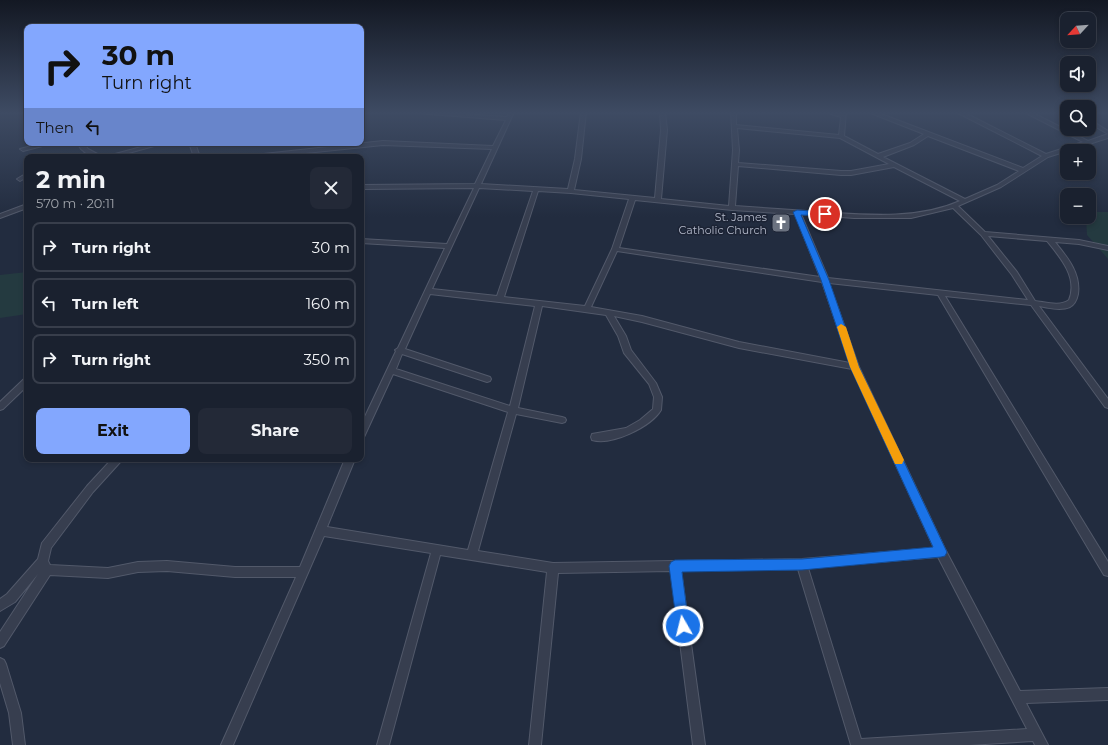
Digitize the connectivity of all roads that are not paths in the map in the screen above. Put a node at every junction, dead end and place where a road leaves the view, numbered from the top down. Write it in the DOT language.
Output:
graph roads {
  1 [pos="33,147"];
  2 [pos="82,147"];
  3 [pos="131,147"];
  4 [pos="350,147"];
  5 [pos="460,147"];
  6 [pos="580,147"];
  7 [pos="663,147"];
  8 [pos="736,147"];
  9 [pos="861,147"];
  10 [pos="904,147"];
  11 [pos="961,147"];
  12 [pos="1028,147"];
  13 [pos="1073,147"];
  14 [pos="495,148"];
  15 [pos="23,149"];
  16 [pos="92,152"];
  17 [pos="86,154"];
  18 [pos="95,154"];
  19 [pos="114,154"];
  20 [pos="277,154"];
  21 [pos="879,156"];
  22 [pos="1046,156"];
  23 [pos="735,164"];
  24 [pos="896,165"];
  25 [pos="1024,171"];
  26 [pos="24,177"];
  27 [pos="20,179"];
  28 [pos="478,186"];
  29 [pos="364,187"];
  30 [pos="536,189"];
  31 [pos="571,191"];
  32 [pos="633,197"];
  33 [pos="658,200"];
  34 [pos="964,201"];
  35 [pos="954,206"];
  36 [pos="24,207"];
  37 [pos="732,208"];
  38 [pos="797,212"];
  39 [pos="0,216"];
  40 [pos="983,234"];
  41 [pos="1049,239"];
  42 [pos="364,241"];
  43 [pos="450,246"];
  44 [pos="615,248"];
  45 [pos="1108,248"];
  46 [pos="825,280"];
  47 [pos="427,291"];
  48 [pos="940,293"];
  49 [pos="500,299"];
  50 [pos="1033,303"];
  51 [pos="539,304"];
  52 [pos="587,309"];
  53 [pos="608,312"];
  54 [pos="399,350"];
  55 [pos="855,367"];
  56 [pos="390,370"];
  57 [pos="487,379"];
  58 [pos="24,383"];
  59 [pos="1108,405"];
  60 [pos="0,407"];
  61 [pos="513,410"];
  62 [pos="562,420"];
  63 [pos="364,427"];
  64 [pos="594,437"];
  65 [pos="115,462"];
  66 [pos="349,462"];
  67 [pos="321,531"];
  68 [pos="437,549"];
  69 [pos="941,552"];
  70 [pos="472,555"];
  71 [pos="802,564"];
  72 [pos="45,566"];
  73 [pos="675,566"];
  74 [pos="553,568"];
  75 [pos="1108,571"];
  76 [pos="303,572"];
  77 [pos="0,606"];
  78 [pos="0,642"];
  79 [pos="0,664"];
  80 [pos="1108,694"];
  81 [pos="1018,697"];
  82 [pos="1039,740"];
  83 [pos="19,745"];
  84 [pos="227,745"];
  85 [pos="383,745"];
  86 [pos="535,745"];
  87 [pos="699,745"];
  88 [pos="858,745"];
  89 [pos="862,745"];
  1 -- 15 [label="street"];
  2 -- 16 [label="street"];
  3 -- 19 [label="street"];
  4 -- 20 [label="street"];
  5 -- 14 [label="street"];
  6 -- 31 [label="street"];
  7 -- 33 [label="street"];
  8 -- 23 [label="street"];
  9 -- 21 [label="street"];
  10 -- 21 [label="street"];
  11 -- 25 [label="street"];
  12 -- 22 [label="street"];
  13 -- 22 [label="street"];
  14 -- 28 [label="street"];
  16 -- 17 [label="street"];
  16 -- 18 [label="street"];
  21 -- 24 [label="street"];
  22 -- 25 [label="street"];
  23 -- 24 [label="street"];
  23 -- 37 [label="street"];
  24 -- 34 [label="street"];
  25 -- 34 [label="street"];
  26 -- 27 [label="street"];
  28 -- 29 [label="street"];
  28 -- 30 [label="street"];
  28 -- 43 [label="street"];
  30 -- 31 [label="street"];
  30 -- 49 [label="street"];
  31 -- 32 [label="street"];
  32 -- 33 [label="street"];
  32 -- 44 [label="street"];
  33 -- 37 [label="street"];
  34 -- 35 [label="street"];
  35 -- 38 [label="street"];
  35 -- 40 [label="street"];
  36 -- 39 [label="street"];
  37 -- 38 [label="street"];
  38 -- 46 [label="street"];
  40 -- 41 [label="street"];
  40 -- 50 [label="street"];
  41 -- 45 [label="street"];
  41 -- 50 [label="street"];
  42 -- 43 [label="street"];
  43 -- 47 [label="street"];
  44 -- 46 [label="street"];
  44 -- 52 [label="street"];
  46 -- 48 [label="street"];
  46 -- 55 [label="street"];
  47 -- 49 [label="street"];
  47 -- 54 [label="street"];
  48 -- 50 [label="street"];
  48 -- 75 [label="street"];
  49 -- 51 [label="street"];
  50 -- 59 [label="street"];
  51 -- 52 [label="street"];
  51 -- 61 [label="street"];
  52 -- 53 [label="street"];
  53 -- 55 [label="street"];
  53 -- 64 [label="street"];
  54 -- 56 [label="street"];
  54 -- 57 [label="street"];
  55 -- 69 [label="street"];
  56 -- 61 [label="street"];
  56 -- 63 [label="street"];
  58 -- 60 [label="street"];
  61 -- 62 [label="street"];
  61 -- 70 [label="street"];
  65 -- 72 [label="street"];
  66 -- 67 [label="street"];
  67 -- 68 [label="street"];
  67 -- 76 [label="street"];
  68 -- 70 [label="street"];
  68 -- 85 [label="street"];
  69 -- 71 [label="street"];
  69 -- 81 [label="street"];
  70 -- 74 [label="street"];
  71 -- 73 [label="street"];
  71 -- 88 [label="street"];
  72 -- 76 [label="street"];
  72 -- 77 [label="street"];
  72 -- 78 [label="street"];
  73 -- 74 [label="street"];
  73 -- 87 [label="street"];
  74 -- 86 [label="street"];
  76 -- 84 [label="street"];
  79 -- 83 [label="street"];
  80 -- 81 [label="street"];
  81 -- 82 [label="street"];
  82 -- 89 [label="street"];
}
